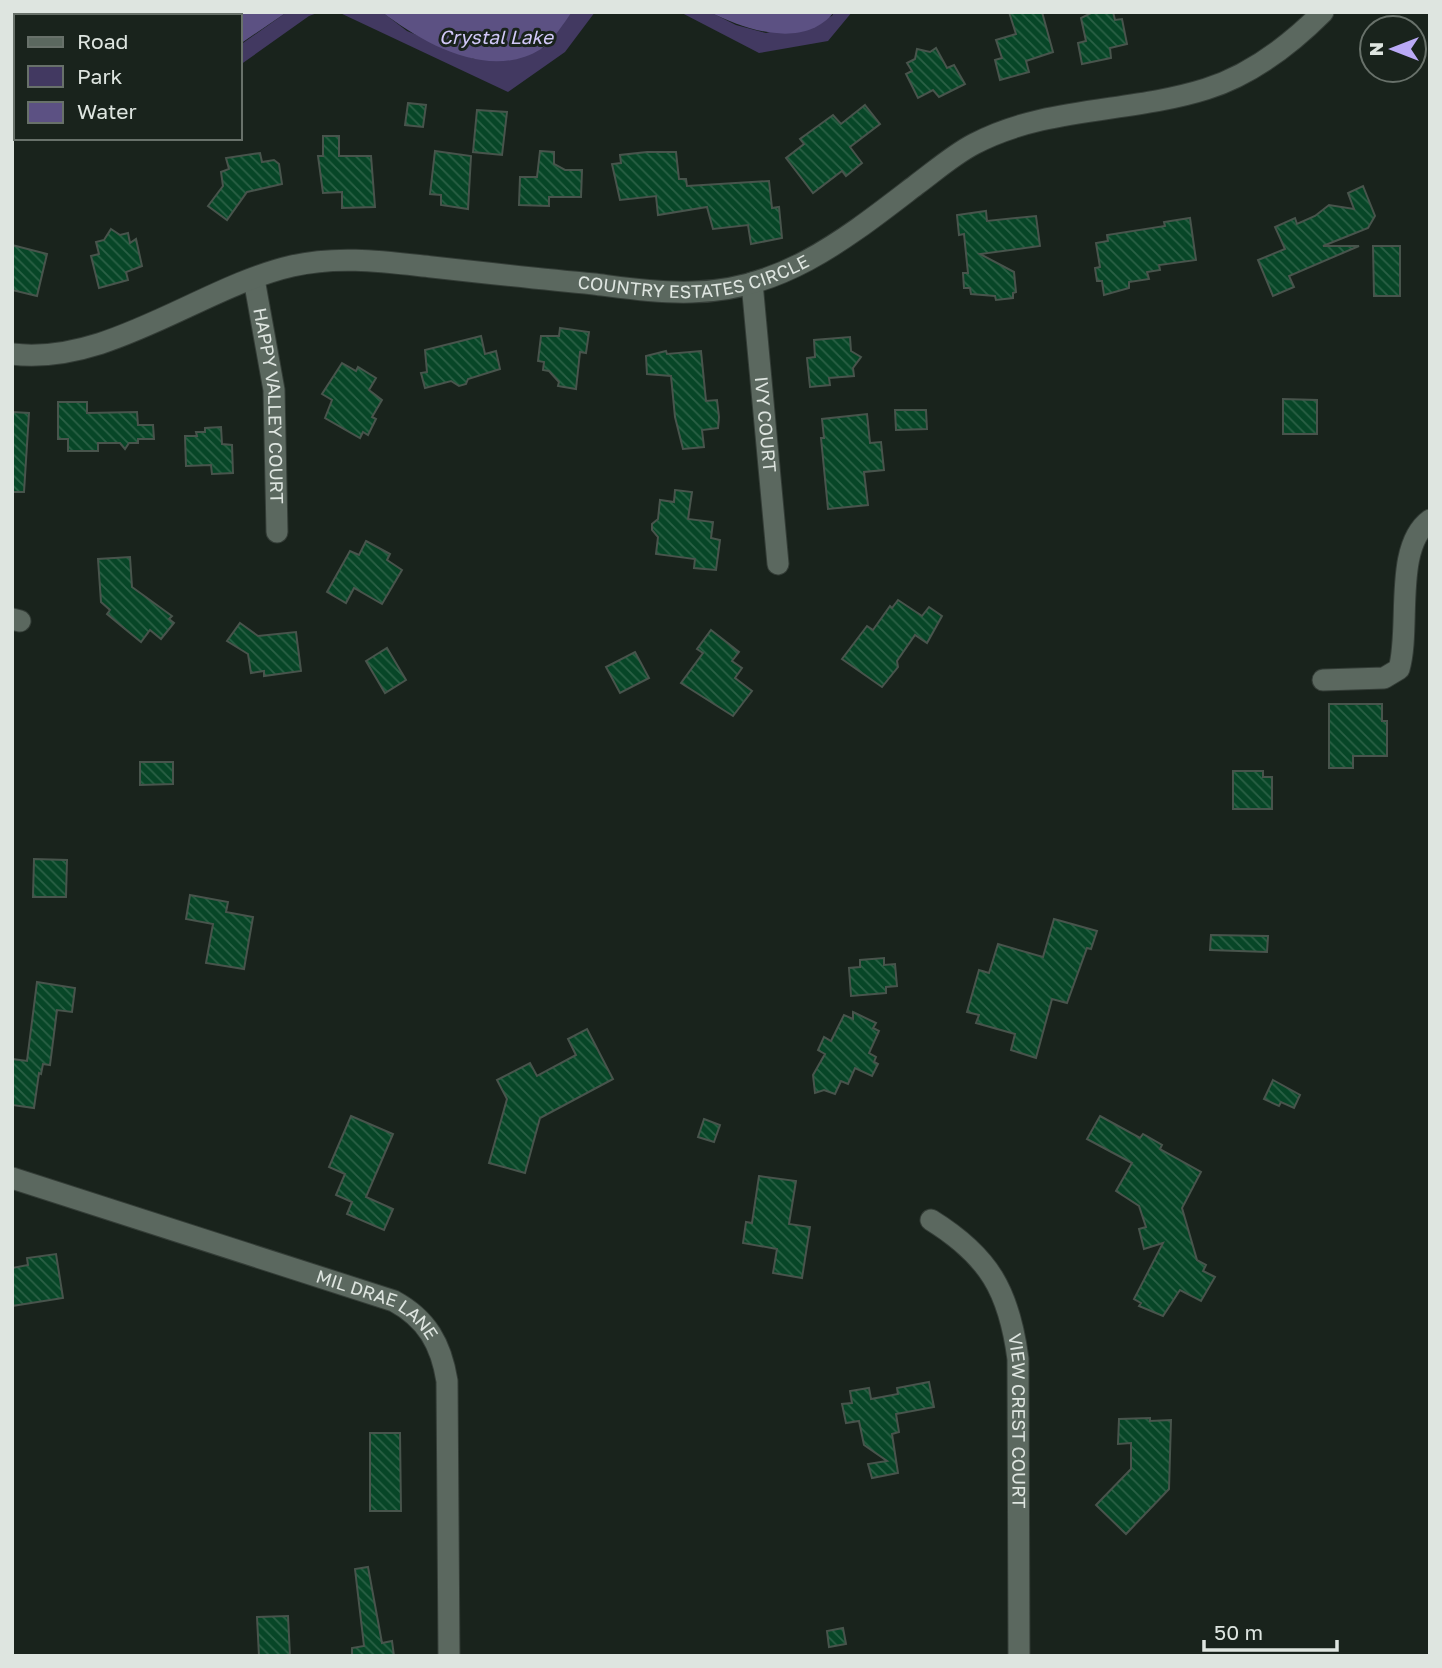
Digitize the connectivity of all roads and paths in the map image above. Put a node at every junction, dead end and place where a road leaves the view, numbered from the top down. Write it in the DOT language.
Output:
graph roads {
  1 [pos="1323,12"];
  2 [pos="254,279"];
  3 [pos="752,283"];
  4 [pos="12,354"];
  5 [pos="1430,520"];
  6 [pos="277,532"];
  7 [pos="778,564"];
  8 [pos="1323,680"];
  9 [pos="12,1178"];
  10 [pos="931,1220"];
  11 [pos="449,1656"];
  12 [pos="1019,1656"];
  1 -- 3 [label="street, COUNTRY ESTATES CIRCLE"];
  2 -- 3 [label="street, COUNTRY ESTATES CIRCLE"];
  2 -- 4 [label="street, COUNTRY ESTATES CIRCLE"];
  2 -- 6 [label="street, HAPPY VALLEY COURT"];
  3 -- 7 [label="street, IVY COURT"];
  5 -- 8 [label="street"];
  9 -- 11 [label="street, MIL DRAE LANE"];
  10 -- 12 [label="street, VIEW CREST COURT"];
}
